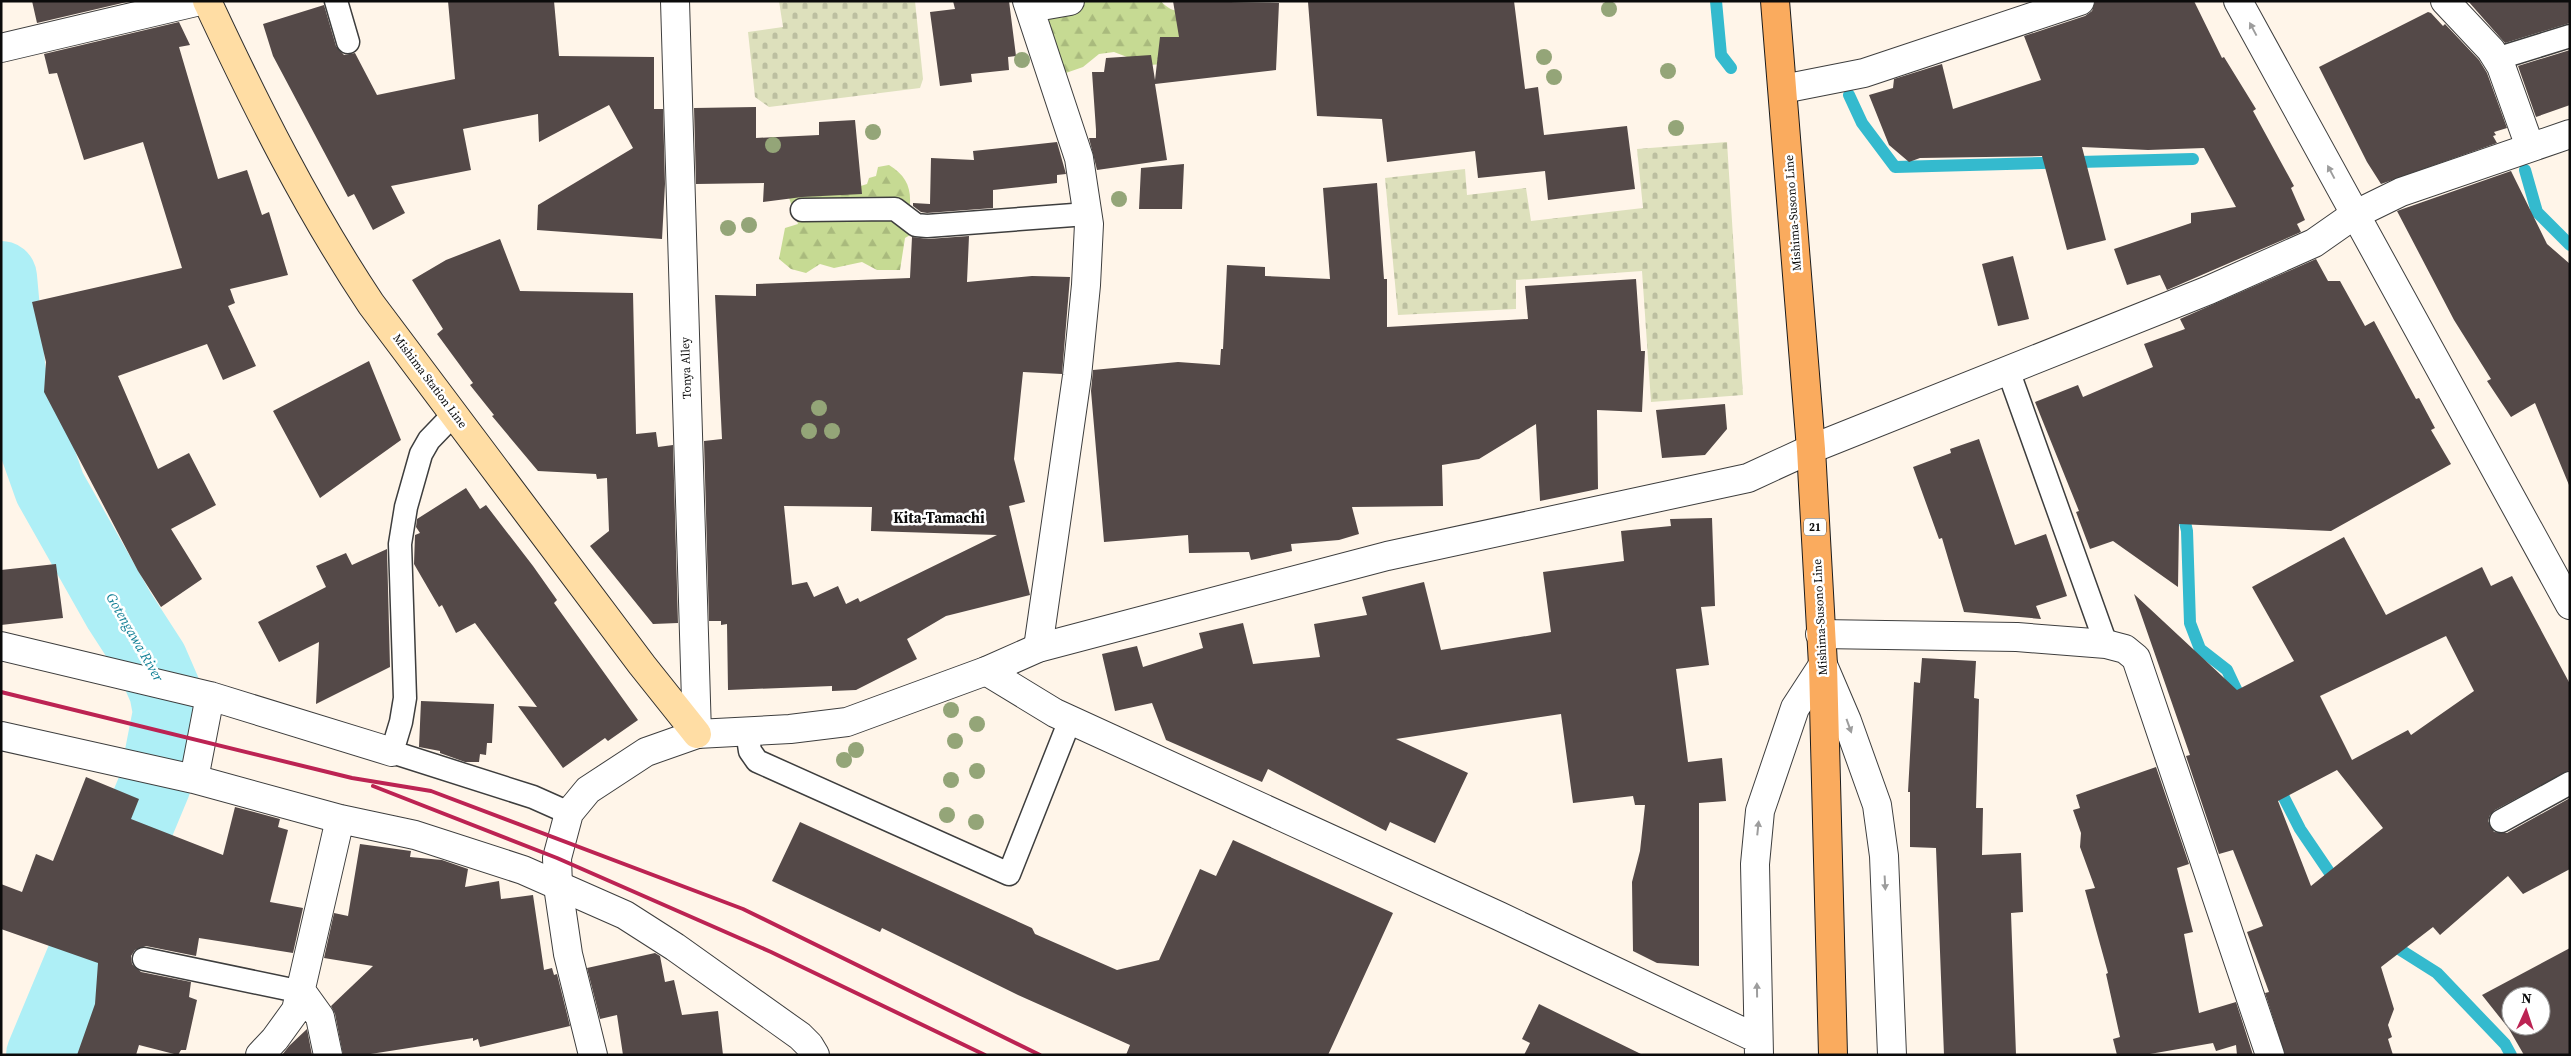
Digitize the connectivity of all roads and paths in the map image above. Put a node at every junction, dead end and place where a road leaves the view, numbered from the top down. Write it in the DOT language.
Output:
graph roads {
  1 [pos="200,1"];
  2 [pos="207,1"];
  3 [pos="336,1"];
  4 [pos="675,1"];
  5 [pos="1070,1"];
  6 [pos="1775,1"];
  7 [pos="2080,1"];
  8 [pos="2238,1"];
  9 [pos="2445,1"];
  10 [pos="1028,5"];
  11 [pos="2570,36"];
  12 [pos="348,42"];
  13 [pos="1,48"];
  14 [pos="2496,59"];
  15 [pos="1783,89"];
  16 [pos="2570,134"];
  17 [pos="2530,147"];
  18 [pos="802,210"];
  19 [pos="1088,214"];
  20 [pos="2354,215"];
  21 [pos="2008,370"];
  22 [pos="455,413"];
  23 [pos="1811,449"];
  24 [pos="2570,605"];
  25 [pos="1820,634"];
  26 [pos="2106,644"];
  27 [pos="1,646"];
  28 [pos="1038,648"];
  29 [pos="1823,665"];
  30 [pos="986,672"];
  31 [pos="210,696"];
  32 [pos="1070,720"];
  33 [pos="747,731"];
  34 [pos="697,734"];
  35 [pos="1,736"];
  36 [pos="392,752"];
  37 [pos="187,778"];
  38 [pos="2570,783"];
  39 [pos="569,813"];
  40 [pos="340,819"];
  41 [pos="2501,821"];
  42 [pos="558,886"];
  43 [pos="144,958"];
  44 [pos="302,992"];
  45 [pos="1759,1047"];
  46 [pos="260,1055"];
  47 [pos="328,1055"];
  48 [pos="593,1055"];
  49 [pos="814,1055"];
  50 [pos="1833,1055"];
  51 [pos="1892,1055"];
  52 [pos="2270,1055"];
  1 -- 13 [label="street"];
  2 -- 22 [label="main road, Mishima Station Line"];
  3 -- 12 [label="lane"];
  4 -- 34 [label="street, Tonya Alley"];
  5 -- 10 [label="street"];
  6 -- 15 [label="main road, Mishima-Susono Line / 21"];
  7 -- 15 [label="street"];
  20 -- 8 [label="street, one-way"];
  9 -- 14 [label="street"];
  10 -- 19 [label="street"];
  11 -- 14 [label="lane"];
  14 -- 17 [label="street"];
  15 -- 23 [label="main road, Mishima-Susono Line / 21"];
  16 -- 17 [label="street"];
  17 -- 20 [label="street"];
  18 -- 19 [label="lane"];
  19 -- 28 [label="street"];
  20 -- 21 [label="street"];
  20 -- 24 [label="street"];
  21 -- 23 [label="street"];
  21 -- 26 [label="lane"];
  22 -- 34 [label="main road, Mishima Station Line"];
  22 -- 36 [label="lane"];
  23 -- 25 [label="main road, Mishima-Susono Line / 21"];
  23 -- 28 [label="street"];
  25 -- 26 [label="street"];
  25 -- 29 [label="main road, Mishima-Susono Line / 21"];
  26 -- 52 [label="street"];
  27 -- 31 [label="street"];
  28 -- 30 [label="street"];
  45 -- 29 [label="street, one-way"];
  29 -- 50 [label="main road, Mishima-Susono Line / 21"];
  29 -- 51 [label="street, one-way"];
  30 -- 32 [label="street"];
  30 -- 33 [label="street"];
  31 -- 36 [label="street"];
  31 -- 37 [label="street"];
  32 -- 33 [label="lane"];
  32 -- 45 [label="street"];
  33 -- 34 [label="street"];
  34 -- 39 [label="street"];
  35 -- 37 [label="street"];
  36 -- 39 [label="lane"];
  37 -- 40 [label="street"];
  38 -- 41 [label="lane"];
  39 -- 42 [label="street"];
  40 -- 42 [label="street"];
  40 -- 44 [label="street"];
  42 -- 48 [label="street"];
  42 -- 49 [label="street"];
  43 -- 44 [label="lane"];
  44 -- 46 [label="street"];
  44 -- 47 [label="street"];
}
